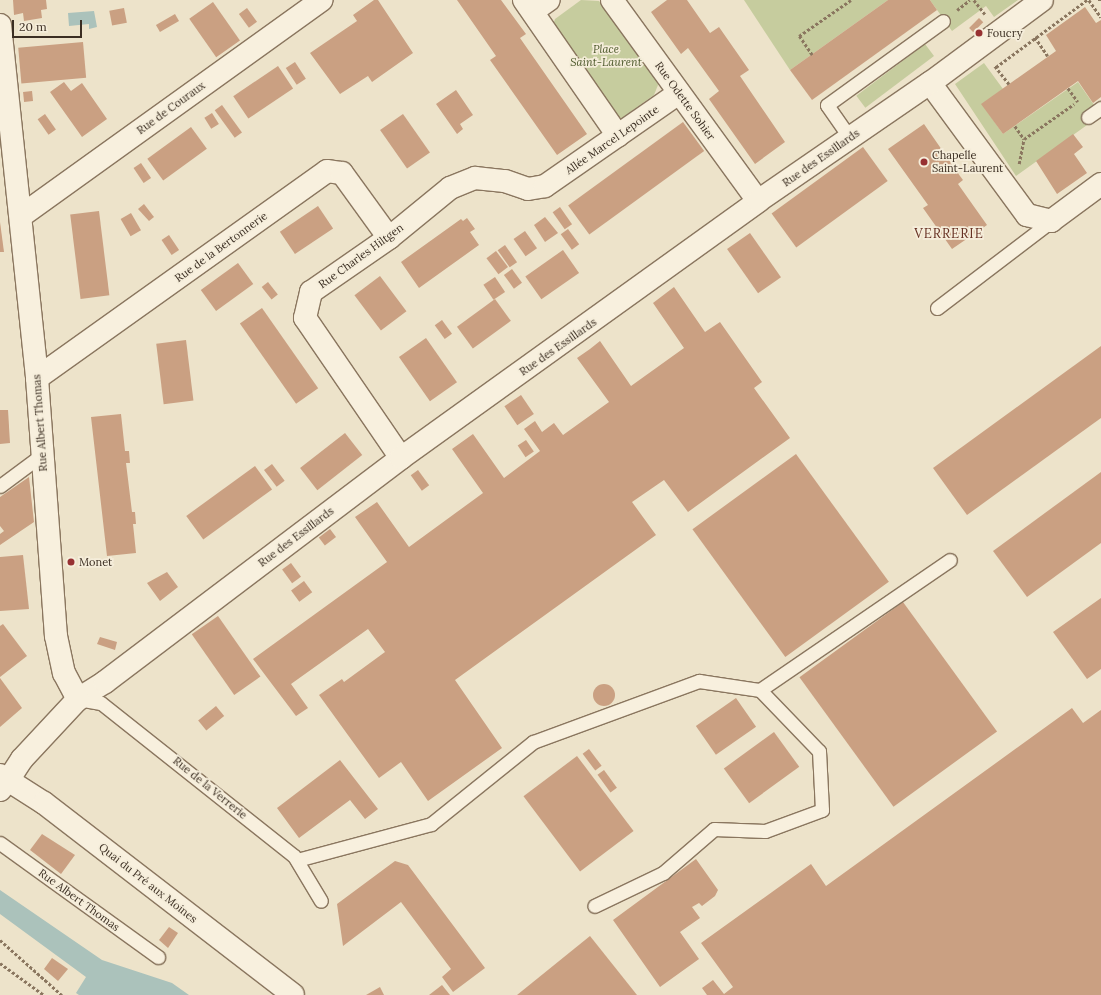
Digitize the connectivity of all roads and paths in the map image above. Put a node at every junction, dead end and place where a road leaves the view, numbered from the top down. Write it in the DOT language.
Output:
graph roads {
  1 [pos="322,0"];
  2 [pos="612,0"];
  3 [pos="851,0"];
  4 [pos="1042,0"];
  5 [pos="1088,0"];
  6 [pos="536,4"];
  7 [pos="1101,17"];
  8 [pos="943,21"];
  9 [pos="0,25"];
  10 [pos="812,55"];
  11 [pos="996,67"];
  12 [pos="930,83"];
  13 [pos="679,93"];
  14 [pos="1077,102"];
  15 [pos="1101,108"];
  16 [pos="1088,117"];
  17 [pos="1015,126"];
  18 [pos="618,136"];
  19 [pos="850,138"];
  20 [pos="1024,139"];
  21 [pos="1101,184"];
  22 [pos="545,186"];
  23 [pos="1013,197"];
  24 [pos="758,201"];
  25 [pos="21,216"];
  26 [pos="1051,221"];
  27 [pos="389,238"];
  28 [pos="937,308"];
  29 [pos="37,378"];
  30 [pos="42,454"];
  31 [pos="401,458"];
  32 [pos="0,486"];
  33 [pos="950,560"];
  34 [pos="760,690"];
  35 [pos="78,699"];
  36 [pos="3,781"];
  37 [pos="0,843"];
  38 [pos="297,860"];
  39 [pos="321,902"];
  40 [pos="594,906"];
  41 [pos="0,940"];
  42 [pos="158,957"];
  43 [pos="0,963"];
  44 [pos="44,995"];
  45 [pos="62,995"];
  46 [pos="293,995"];
  1 -- 25 [label="street, Rue de Couraux"];
  2 -- 13 [label="street, Rue Odette Sohier"];
  3 -- 10 [label="path"];
  4 -- 12 [label="street, Rue des Essillards"];
  5 -- 7 [label="path"];
  5 -- 11 [label="path"];
  6 -- 18 [label="street"];
  8 -- 19 [label="lane"];
  9 -- 25 [label="street, Rue Albert Thomas"];
  12 -- 19 [label="street, Rue des Essillards"];
  12 -- 23 [label="street"];
  13 -- 18 [label="street, Allée Marcel Lepointe"];
  13 -- 24 [label="street, Rue Odette Sohier"];
  14 -- 20 [label="path"];
  15 -- 16 [label="lane"];
  17 -- 20 [label="path"];
  18 -- 22 [label="street, Allée Marcel Lepointe"];
  19 -- 24 [label="street, Rue des Essillards"];
  20 -- 23 [label="path"];
  21 -- 26 [label="street"];
  22 -- 27 [label="street, Rue Charles Hiltgen"];
  23 -- 26 [label="street"];
  24 -- 31 [label="street, Rue des Essillards"];
  25 -- 29 [label="street, Rue Albert Thomas"];
  26 -- 28 [label="lane"];
  27 -- 29 [label="street, Rue de la Bertonnerie"];
  27 -- 31 [label="street, Rue Charles Hiltgen"];
  29 -- 30 [label="street, Rue Albert Thomas"];
  30 -- 32 [label="lane"];
  30 -- 35 [label="street, Rue Albert Thomas"];
  31 -- 35 [label="street, Rue des Essillards"];
  33 -- 34 [label="lane"];
  34 -- 38 [label="lane"];
  34 -- 40 [label="lane"];
  35 -- 36 [label="street"];
  35 -- 38 [label="lane, Rue de la Verrerie"];
  36 -- 46 [label="street, Quai du Pré aux Moines"];
  37 -- 42 [label="lane, Rue Albert Thomas"];
  38 -- 39 [label="lane, Rue de la Verrerie"];
  41 -- 45 [label="path"];
  43 -- 44 [label="path"];
}
